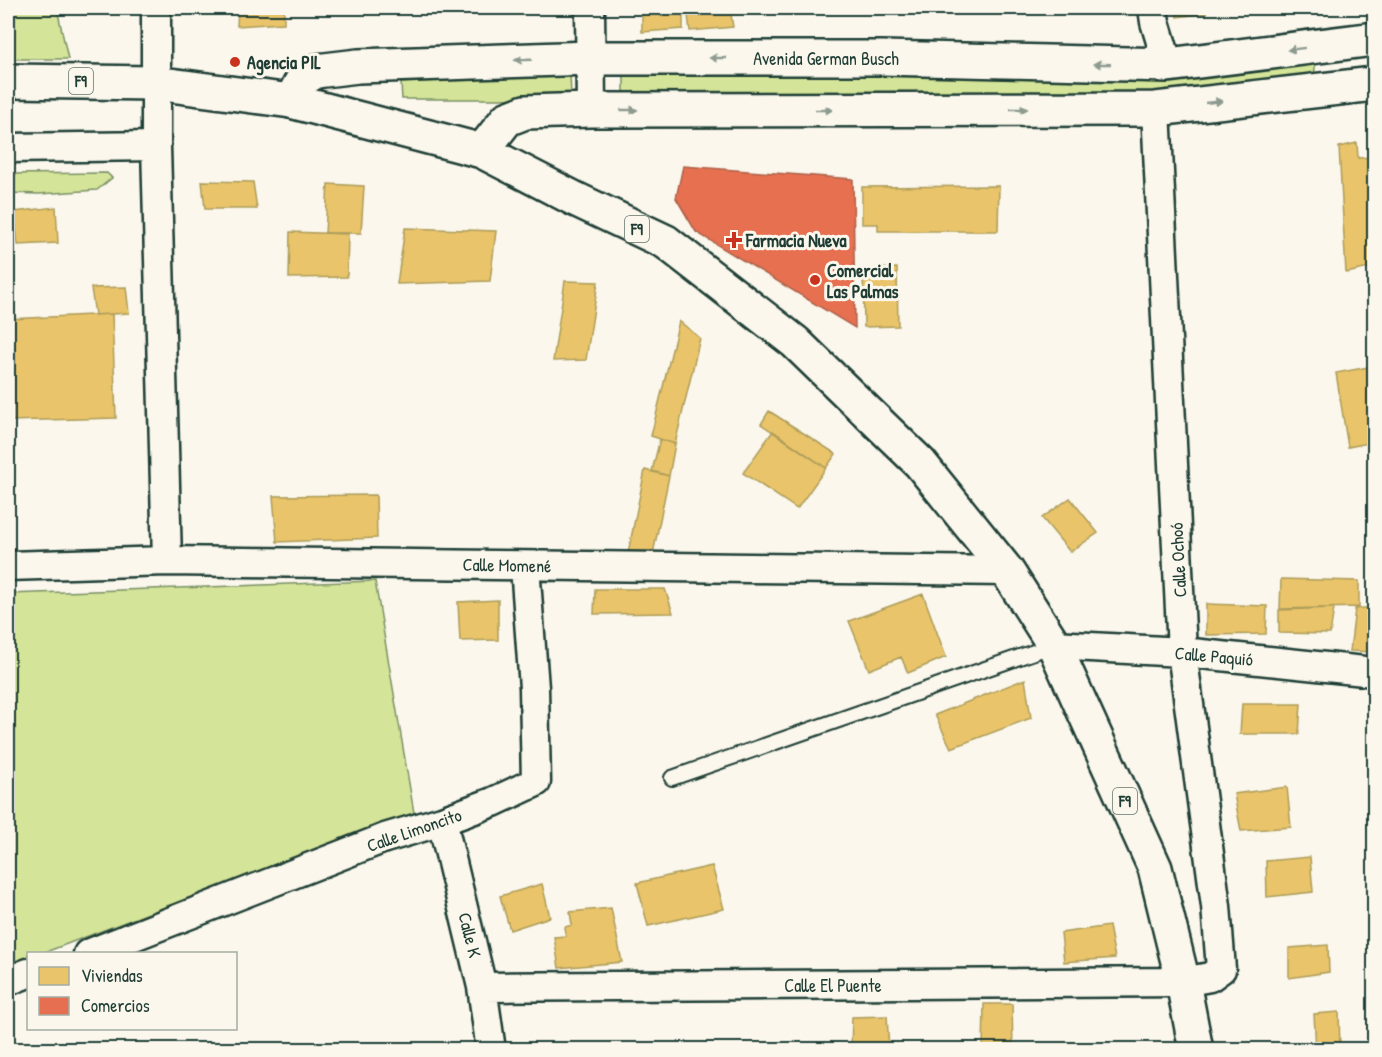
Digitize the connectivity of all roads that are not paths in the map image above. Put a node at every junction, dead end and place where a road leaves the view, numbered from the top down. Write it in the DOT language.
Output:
graph roads {
  1 [pos="156,8"];
  2 [pos="590,8"];
  3 [pos="1153,8"];
  4 [pos="1374,39"];
  5 [pos="1341,43"];
  6 [pos="591,58"];
  7 [pos="1167,65"];
  8 [pos="8,81"];
  9 [pos="155,83"];
  10 [pos="1359,86"];
  11 [pos="291,100"];
  12 [pos="1156,109"];
  13 [pos="591,110"];
  14 [pos="156,146"];
  15 [pos="8,148"];
  16 [pos="482,151"];
  17 [pos="167,561"];
  18 [pos="8,566"];
  19 [pos="525,566"];
  20 [pos="1007,571"];
  21 [pos="1054,645"];
  22 [pos="1182,652"];
  23 [pos="1374,672"];
  24 [pos="672,778"];
  25 [pos="442,821"];
  26 [pos="93,952"];
  27 [pos="27,974"];
  28 [pos="8,981"];
  29 [pos="1183,982"];
  30 [pos="482,987"];
  31 [pos="491,1050"];
  32 [pos="1196,1050"];
  1 -- 9 [label="street"];
  2 -- 6 [label="street"];
  3 -- 7 [label="street"];
  4 -- 5 [label="main road, Avenida German Busch"];
  5 -- 7 [label="main road, Avenida German Busch, one-way"];
  5 -- 10 [label="main road"];
  7 -- 6 [label="main road, Avenida German Busch, one-way"];
  6 -- 11 [label="main road, Avenida German Busch, one-way"];
  6 -- 13 [label="street"];
  8 -- 9 [label="main road, F9"];
  9 -- 11 [label="main road, F9"];
  9 -- 14 [label="street"];
  12 -- 10 [label="main road, one-way"];
  11 -- 16 [label="main road, F9"];
  13 -- 12 [label="main road, one-way"];
  12 -- 22 [label="street, Calle Ochoó"];
  13 -- 16 [label="main road"];
  14 -- 15 [label="street"];
  14 -- 17 [label="street"];
  16 -- 20 [label="main road, F9"];
  17 -- 18 [label="street, Calle Momené"];
  17 -- 19 [label="street, Calle Momené"];
  19 -- 20 [label="street, Calle Momené"];
  19 -- 25 [label="street, Calle Limoncito"];
  20 -- 21 [label="main road, F9"];
  21 -- 22 [label="street, Calle Paquió"];
  21 -- 24 [label="lane"];
  21 -- 29 [label="main road, F9"];
  22 -- 23 [label="street, Calle Paquió"];
  22 -- 29 [label="street, Calle Ochoó"];
  25 -- 26 [label="street, Calle Limoncito"];
  25 -- 30 [label="street, Calle K"];
  27 -- 28 [label="street"];
  29 -- 30 [label="street, Calle El Puente"];
  29 -- 32 [label="main road, F9"];
  30 -- 31 [label="street, Calle K"];
}
